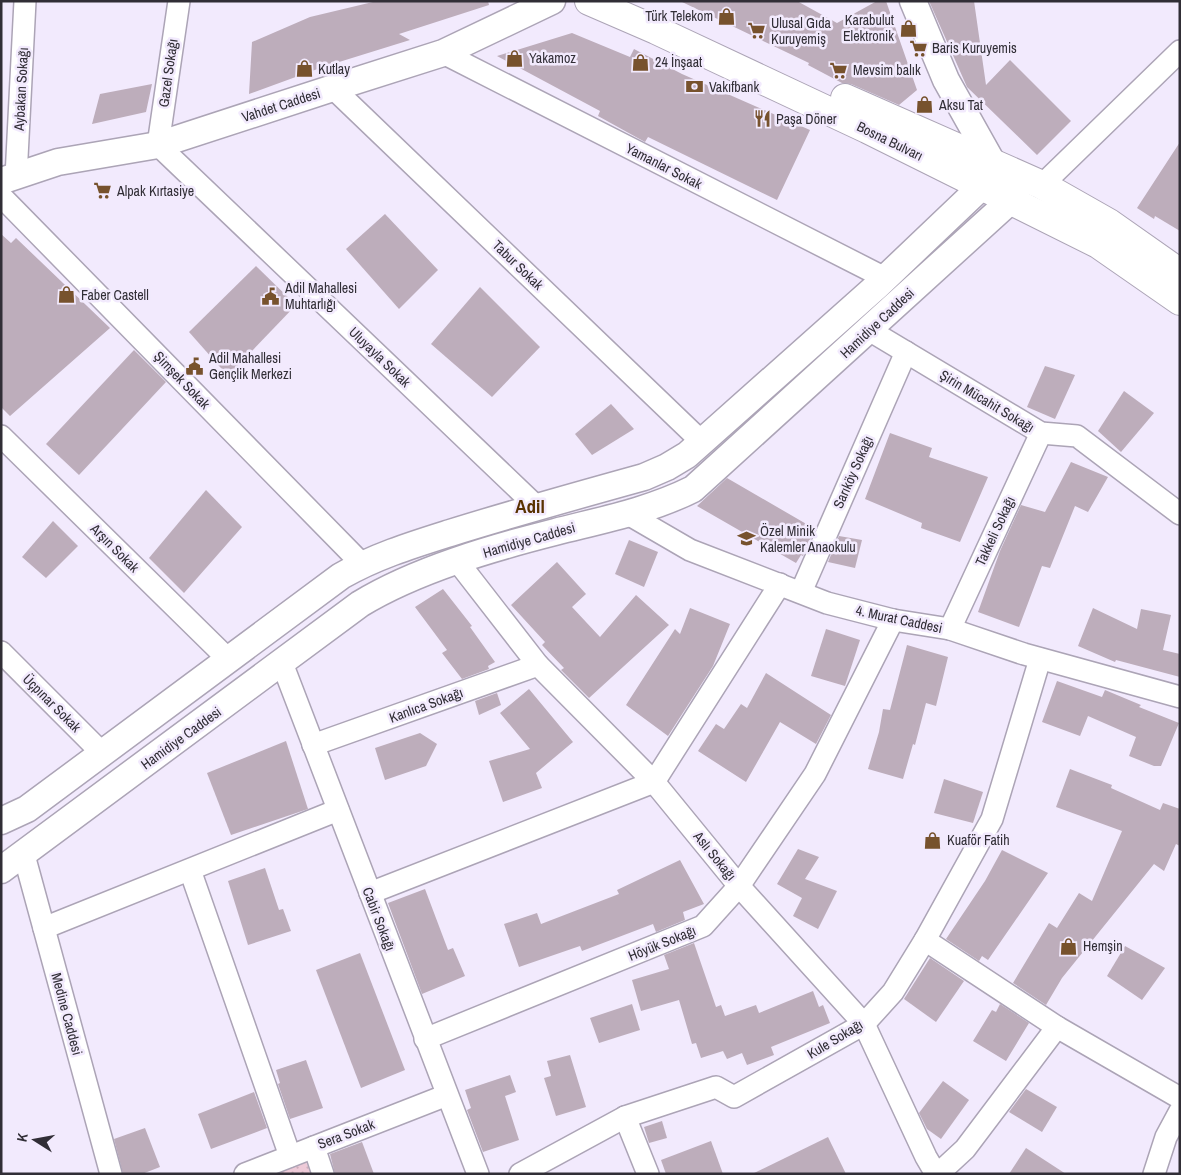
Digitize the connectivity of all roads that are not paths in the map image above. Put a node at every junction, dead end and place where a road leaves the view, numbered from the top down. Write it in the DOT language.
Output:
graph roads {
  1 [pos="25,1"];
  2 [pos="179,1"];
  3 [pos="552,1"];
  4 [pos="589,1"];
  5 [pos="636,1"];
  6 [pos="913,1"];
  7 [pos="1180,51"];
  8 [pos="443,53"];
  9 [pos="1170,72"];
  10 [pos="333,88"];
  11 [pos="158,145"];
  12 [pos="992,162"];
  13 [pos="1032,180"];
  14 [pos="6,184"];
  15 [pos="982,186"];
  16 [pos="1011,200"];
  17 [pos="1180,273"];
  18 [pos="885,278"];
  19 [pos="1180,301"];
  20 [pos="869,330"];
  21 [pos="906,352"];
  22 [pos="1041,434"];
  23 [pos="1,436"];
  24 [pos="702,442"];
  25 [pos="537,508"];
  26 [pos="628,514"];
  27 [pos="1180,514"];
  28 [pos="574,527"];
  29 [pos="458,562"];
  30 [pos="362,564"];
  31 [pos="780,584"];
  32 [pos="801,592"];
  33 [pos="893,620"];
  34 [pos="950,630"];
  35 [pos="1,652"];
  36 [pos="1040,659"];
  37 [pos="229,660"];
  38 [pos="282,664"];
  39 [pos="538,666"];
  40 [pos="1180,697"];
  41 [pos="313,745"];
  42 [pos="102,753"];
  43 [pos="654,782"];
  44 [pos="338,810"];
  45 [pos="4,818"];
  46 [pos="24,855"];
  47 [pos="1,870"];
  48 [pos="190,870"];
  49 [pos="739,886"];
  50 [pos="370,893"];
  51 [pos="44,928"];
  52 [pos="925,940"];
  53 [pos="864,1024"];
  54 [pos="1056,1027"];
  55 [pos="425,1039"];
  56 [pos="447,1095"];
  57 [pos="1180,1098"];
  58 [pos="1180,1111"];
  59 [pos="625,1117"];
  60 [pos="314,1147"];
  61 [pos="290,1156"];
  62 [pos="111,1174"];
  63 [pos="245,1174"];
  64 [pos="323,1174"];
  65 [pos="478,1174"];
  66 [pos="520,1174"];
  67 [pos="648,1174"];
  68 [pos="937,1174"];
  69 [pos="1154,1174"];
  1 -- 14 [label="street, Aybakan Sokağı"];
  2 -- 11 [label="street, Gazel Sokağı"];
  3 -- 8 [label="street, Vahdet Caddesi"];
  4 -- 15 [label="main road, Bosna Bulvarı"];
  5 -- 12 [label="main road, Bosna Bulvarı"];
  6 -- 12 [label="street"];
  7 -- 9 [label="street"];
  8 -- 10 [label="street, Vahdet Caddesi"];
  8 -- 18 [label="street, Yamanlar Sokak"];
  9 -- 13 [label="street"];
  10 -- 11 [label="street, Vahdet Caddesi"];
  10 -- 24 [label="street, Tabur Sokak"];
  11 -- 14 [label="street, Vahdet Caddesi"];
  11 -- 25 [label="street, Uluyayla Sokak"];
  12 -- 13 [label="main road, Bosna Bulvarı"];
  12 -- 15 [label="street"];
  13 -- 16 [label="street, Hamidiye Caddesi"];
  13 -- 17 [label="main road, Bosna Bulvarı"];
  14 -- 30 [label="street, Şimşek Sokak"];
  15 -- 16 [label="main road, Bosna Bulvarı"];
  15 -- 18 [label="street, Hamidiye Caddesi"];
  16 -- 19 [label="main road, Bosna Bulvarı"];
  16 -- 20 [label="street, Hamidiye Caddesi"];
  18 -- 24 [label="street, Hamidiye Caddesi"];
  20 -- 21 [label="street, Şirin Mücahit Sokağı"];
  20 -- 26 [label="street, Hamidiye Caddesi"];
  21 -- 22 [label="street, Şirin Mücahit Sokağı"];
  21 -- 32 [label="street, Sarıköy Sokağı"];
  22 -- 27 [label="street, Şirin Mücahit Sokağı"];
  22 -- 34 [label="street, Takkeli Sokağı"];
  23 -- 37 [label="street, Arşın Sokak"];
  24 -- 25 [label="street, Hamidiye Caddesi"];
  25 -- 28 [label="street"];
  25 -- 30 [label="street, Hamidiye Caddesi"];
  26 -- 28 [label="street, Hamidiye Caddesi"];
  26 -- 31 [label="street, 4. Murat Caddesi"];
  28 -- 29 [label="street, Hamidiye Caddesi"];
  29 -- 38 [label="street, Hamidiye Caddesi"];
  29 -- 39 [label="street, Aslı Sokağı"];
  30 -- 37 [label="street, Hamidiye Caddesi"];
  31 -- 32 [label="street, 4. Murat Caddesi"];
  31 -- 43 [label="street"];
  32 -- 33 [label="street, 4. Murat Caddesi"];
  33 -- 34 [label="street, 4. Murat Caddesi"];
  33 -- 49 [label="street, Höyük Sokağı"];
  34 -- 36 [label="street, 4. Murat Caddesi"];
  35 -- 42 [label="street, Üçpınar Sokak"];
  36 -- 40 [label="street, 4. Murat Caddesi"];
  36 -- 52 [label="street, Kule Sokağı"];
  37 -- 42 [label="street, Hamidiye Caddesi"];
  38 -- 41 [label="street, Cabir Sokağı"];
  38 -- 46 [label="street, Hamidiye Caddesi"];
  39 -- 41 [label="street, Kanlıca Sokağı"];
  39 -- 43 [label="street, Aslı Sokağı"];
  41 -- 44 [label="street, Cabir Sokağı"];
  42 -- 45 [label="street, Hamidiye Caddesi"];
  43 -- 49 [label="street, Aslı Sokağı"];
  43 -- 50 [label="street"];
  44 -- 48 [label="street"];
  44 -- 50 [label="street, Cabir Sokağı"];
  45 -- 46 [label="street"];
  46 -- 47 [label="street, Hamidiye Caddesi"];
  46 -- 51 [label="street, Medine Caddesi"];
  48 -- 51 [label="street"];
  48 -- 61 [label="street"];
  49 -- 53 [label="street, Aslı Sokağı"];
  49 -- 55 [label="street, Höyük Sokağı"];
  50 -- 55 [label="street, Cabir Sokağı"];
  51 -- 62 [label="street, Medine Caddesi"];
  52 -- 53 [label="street, Kule Sokağı"];
  52 -- 54 [label="street"];
  53 -- 59 [label="street, Kule Sokağı"];
  53 -- 68 [label="street, Aslı Sokağı"];
  54 -- 57 [label="street"];
  54 -- 68 [label="street"];
  55 -- 56 [label="street, Cabir Sokağı"];
  56 -- 60 [label="street, Sera Sokak"];
  56 -- 65 [label="street, Cabir Sokağı"];
  58 -- 69 [label="street"];
  59 -- 66 [label="street, Kule Sokağı"];
  59 -- 67 [label="street"];
  60 -- 61 [label="street, Sera Sokak"];
  60 -- 64 [label="street"];
  61 -- 63 [label="street, Sera Sokak"];
}
